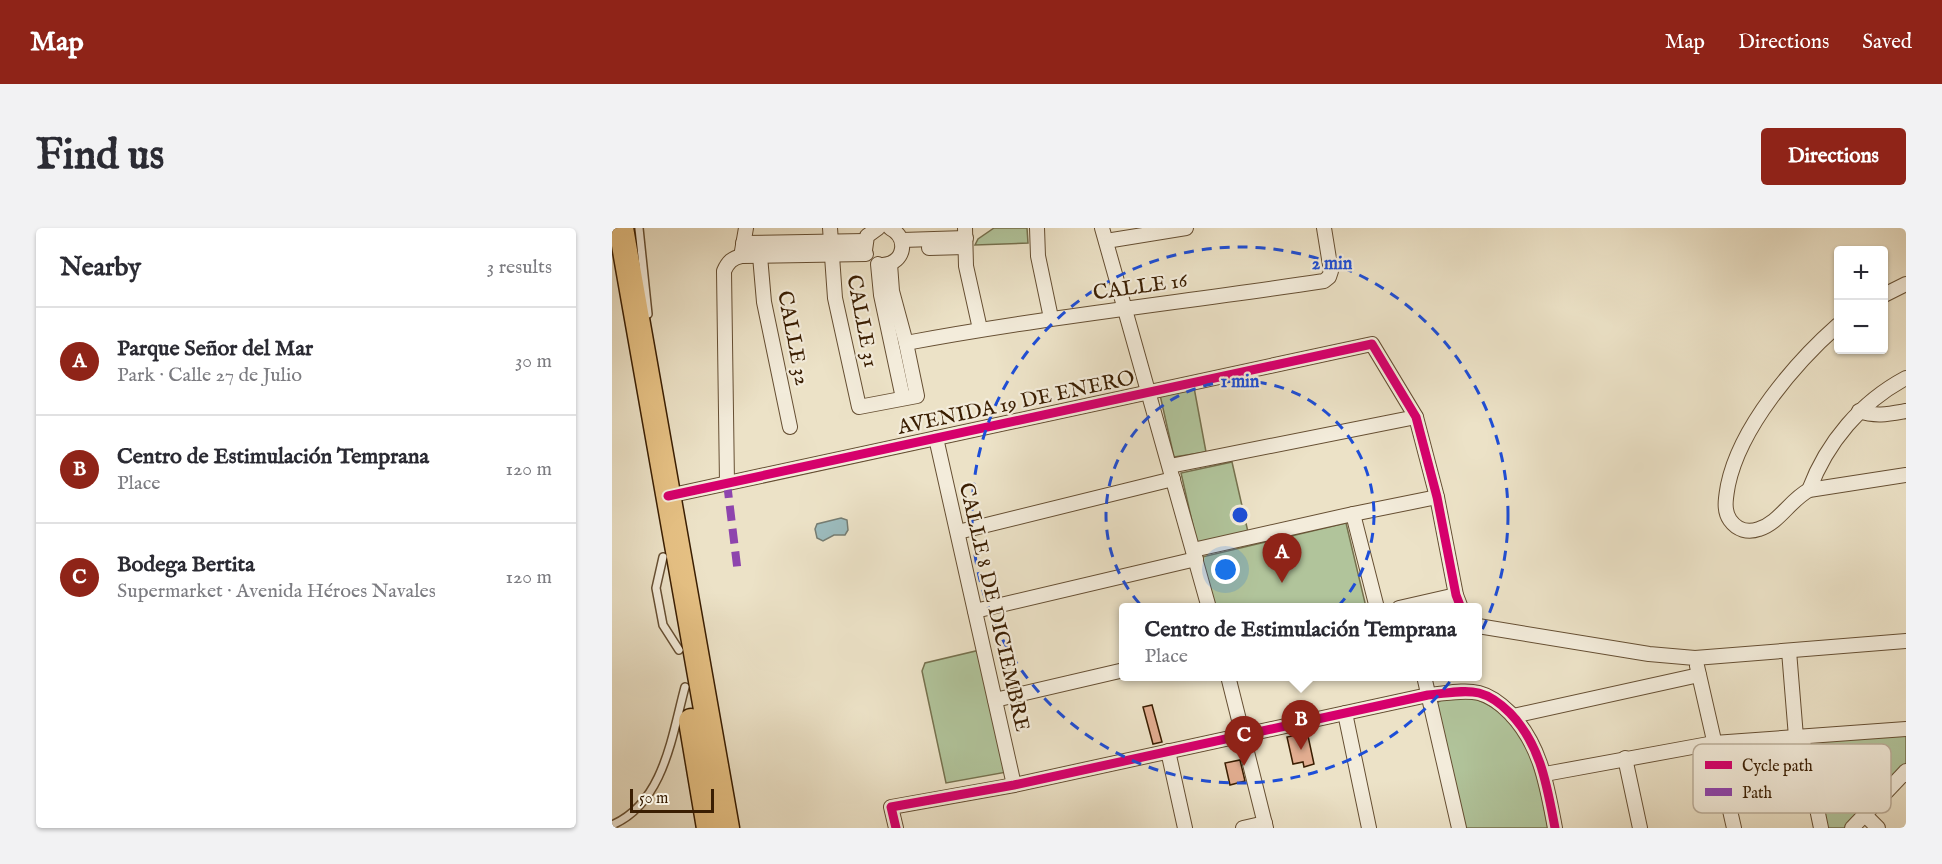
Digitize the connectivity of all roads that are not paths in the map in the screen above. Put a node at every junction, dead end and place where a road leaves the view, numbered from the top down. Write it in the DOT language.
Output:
graph roads {
  1 [pos="621,228"];
  2 [pos="639,228"];
  3 [pos="746,228"];
  4 [pos="876,228"];
  5 [pos="890,228"];
  6 [pos="1037,228"];
  7 [pos="1186,228"];
  8 [pos="1324,228"];
  9 [pos="1104,235"];
  10 [pos="965,238"];
  11 [pos="830,242"];
  12 [pos="902,244"];
  13 [pos="866,248"];
  14 [pos="742,250"];
  15 [pos="760,256"];
  16 [pos="612,260"];
  17 [pos="884,264"];
  18 [pos="1906,284"];
  19 [pos="1888,293"];
  20 [pos="1126,310"];
  21 [pos="1051,318"];
  22 [pos="649,326"];
  23 [pos="980,329"];
  24 [pos="1834,329"];
  25 [pos="906,343"];
  26 [pos="651,347"];
  27 [pos="1906,378"];
  28 [pos="1148,387"];
  29 [pos="910,397"];
  30 [pos="1859,411"];
  31 [pos="1906,411"];
  32 [pos="653,412"];
  33 [pos="1416,417"];
  34 [pos="790,427"];
  35 [pos="936,438"];
  36 [pos="1172,472"];
  37 [pos="1906,476"];
  38 [pos="727,483"];
  39 [pos="1809,490"];
  40 [pos="668,496"];
  41 [pos="1437,497"];
  42 [pos="1353,513"];
  43 [pos="958,532"];
  44 [pos="1194,554"];
  45 [pos="677,561"];
  46 [pos="1458,601"];
  47 [pos="1208,603"];
  48 [pos="1376,603"];
  49 [pos="1440,603"];
  50 [pos="975,611"];
  51 [pos="1482,627"];
  52 [pos="691,641"];
  53 [pos="1906,641"];
  54 [pos="1789,651"];
  55 [pos="1695,658"];
  56 [pos="1119,671"];
  57 [pos="1699,675"];
  58 [pos="1229,681"];
  59 [pos="1425,681"];
  60 [pos="685,687"];
  61 [pos="1428,695"];
  62 [pos="995,700"];
  63 [pos="1345,713"];
  64 [pos="1513,716"];
  65 [pos="1906,729"];
  66 [pos="1244,735"];
  67 [pos="1799,737"];
  68 [pos="1714,743"];
  69 [pos="1708,744"];
  70 [pos="1801,744"];
  71 [pos="1693,747"];
  72 [pos="1168,751"];
  73 [pos="1625,758"];
  74 [pos="1906,771"];
  75 [pos="1545,774"];
  76 [pos="1014,785"];
  77 [pos="1891,787"];
  78 [pos="1730,813"];
  79 [pos="1817,813"];
  80 [pos="1865,815"];
  81 [pos="612,825"];
  82 [pos="1265,826"];
  83 [pos="709,828"];
  84 [pos="727,828"];
  85 [pos="896,828"];
  86 [pos="1185,828"];
  87 [pos="1243,828"];
  88 [pos="1369,828"];
  89 [pos="1459,828"];
  90 [pos="1555,828"];
  91 [pos="1640,828"];
  92 [pos="1734,828"];
  93 [pos="1821,828"];
  94 [pos="1852,828"];
  95 [pos="1878,828"];
  1 -- 32 [label="highway"];
  2 -- 22 [label="lane"];
  3 -- 14 [label="street"];
  4 -- 13 [label="street"];
  5 -- 12 [label="street"];
  6 -- 21 [label="street"];
  7 -- 9 [label="street"];
  8 -- 20 [label="street, CALLE 16"];
  9 -- 20 [label="street"];
  10 -- 12 [label="street"];
  10 -- 23 [label="street"];
  11 -- 13 [label="street"];
  11 -- 14 [label="street"];
  11 -- 15 [label="street"];
  11 -- 29 [label="street, CALLE 31"];
  12 -- 17 [label="street"];
  13 -- 17 [label="street"];
  14 -- 15 [label="street"];
  14 -- 38 [label="street"];
  15 -- 34 [label="street, CALLE 32"];
  16 -- 45 [label="highway"];
  17 -- 25 [label="street"];
  17 -- 29 [label="street"];
  18 -- 19 [label="street"];
  20 -- 21 [label="street, CALLE 16"];
  20 -- 28 [label="street"];
  21 -- 23 [label="street, CALLE 16"];
  23 -- 25 [label="street, CALLE 16"];
  24 -- 39 [label="street"];
  25 -- 29 [label="street"];
  26 -- 32 [label="lane"];
  27 -- 30 [label="street"];
  28 -- 33 [label="street, AVENIDA 19 DE ENERO"];
  28 -- 35 [label="street, AVENIDA 19 DE ENERO"];
  28 -- 36 [label="street"];
  30 -- 31 [label="street"];
  30 -- 39 [label="street"];
  32 -- 40 [label="highway"];
  33 -- 36 [label="street"];
  33 -- 41 [label="street"];
  35 -- 38 [label="street, AVENIDA 19 DE ENERO"];
  35 -- 43 [label="street, CALLE 8 DE DICIEMBRE"];
  36 -- 43 [label="street"];
  36 -- 44 [label="street"];
  37 -- 39 [label="street"];
  38 -- 40 [label="street, AVENIDA 19 DE ENERO"];
  40 -- 45 [label="highway"];
  41 -- 42 [label="street"];
  41 -- 46 [label="street"];
  42 -- 44 [label="street"];
  42 -- 48 [label="street"];
  43 -- 50 [label="street, CALLE 8 DE DICIEMBRE"];
  44 -- 47 [label="street"];
  44 -- 50 [label="street"];
  45 -- 52 [label="highway"];
  46 -- 49 [label="street"];
  50 -- 62 [label="street, CALLE 8 DE DICIEMBRE"];
  51 -- 55 [label="street"];
  52 -- 60 [label="highway"];
  52 -- 84 [label="highway"];
  53 -- 54 [label="street"];
  54 -- 55 [label="street"];
  54 -- 67 [label="street"];
  55 -- 57 [label="street"];
  56 -- 62 [label="street"];
  57 -- 64 [label="street"];
  57 -- 68 [label="street"];
  58 -- 66 [label="street"];
  59 -- 61 [label="street"];
  60 -- 81 [label="lane"];
  60 -- 83 [label="highway"];
  61 -- 63 [label="street"];
  61 -- 64 [label="street"];
  61 -- 89 [label="street"];
  62 -- 76 [label="street, CALLE 8 DE DICIEMBRE"];
  63 -- 66 [label="street"];
  63 -- 88 [label="street"];
  64 -- 75 [label="street"];
  65 -- 67 [label="street"];
  66 -- 72 [label="street"];
  66 -- 82 [label="street"];
  67 -- 68 [label="street"];
  67 -- 70 [label="street"];
  68 -- 69 [label="street"];
  71 -- 73 [label="street"];
  72 -- 76 [label="street"];
  72 -- 86 [label="street"];
  73 -- 75 [label="street"];
  73 -- 91 [label="street"];
  74 -- 77 [label="street"];
  75 -- 90 [label="street"];
  76 -- 85 [label="street"];
  78 -- 92 [label="street"];
  79 -- 93 [label="street"];
  80 -- 94 [label="street"];
  80 -- 95 [label="street"];
  82 -- 87 [label="street"];
}
